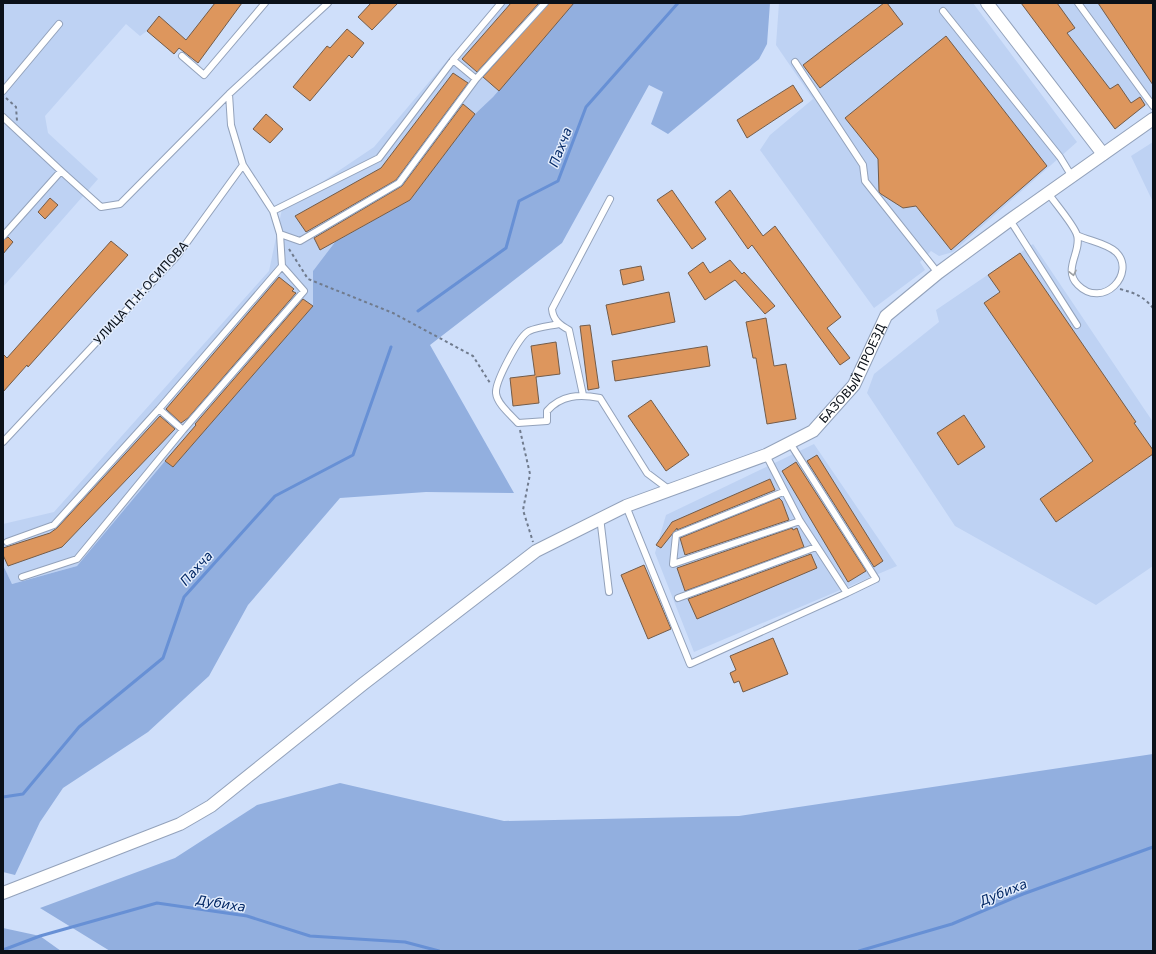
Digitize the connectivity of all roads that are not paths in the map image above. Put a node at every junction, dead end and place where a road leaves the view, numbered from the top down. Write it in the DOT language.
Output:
graph roads {
  1 [pos="265,3"];
  2 [pos="328,3"];
  3 [pos="501,3"];
  4 [pos="545,3"];
  5 [pos="987,3"];
  6 [pos="1078,3"];
  7 [pos="943,11"];
  8 [pos="59,24"];
  9 [pos="182,56"];
  10 [pos="453,60"];
  11 [pos="795,62"];
  12 [pos="476,79"];
  13 [pos="3,90"];
  14 [pos="229,94"];
  15 [pos="1153,106"];
  16 [pos="3,117"];
  17 [pos="1153,120"];
  18 [pos="1103,154"];
  19 [pos="243,165"];
  20 [pos="61,171"];
  21 [pos="1071,175"];
  22 [pos="1048,192"];
  23 [pos="610,199"];
  24 [pos="273,211"];
  25 [pos="1010,220"];
  26 [pos="280,234"];
  27 [pos="1077,235"];
  28 [pos="3,236"];
  29 [pos="282,266"];
  30 [pos="938,273"];
  31 [pos="559,324"];
  32 [pos="1078,325"];
  33 [pos="583,395"];
  34 [pos="159,409"];
  35 [pos="183,430"];
  36 [pos="3,442"];
  37 [pos="790,443"];
  38 [pos="766,455"];
  39 [pos="671,491"];
  40 [pos="783,492"];
  41 [pos="626,506"];
  42 [pos="600,518"];
  43 [pos="800,521"];
  44 [pos="7,542"];
  45 [pos="816,547"];
  46 [pos="22,577"];
  47 [pos="609,592"];
  48 [pos="847,593"];
  49 [pos="678,598"];
  50 [pos="3,893"];
  1 -- 9 [label="lane"];
  2 -- 14 [label="lane"];
  3 -- 10 [label="lane"];
  4 -- 12 [label="lane"];
  5 -- 18 [label="street"];
  6 -- 15 [label="lane"];
  7 -- 21 [label="lane"];
  8 -- 13 [label="lane"];
  10 -- 12 [label="lane"];
  10 -- 24 [label="lane"];
  11 -- 30 [label="lane"];
  12 -- 26 [label="lane"];
  14 -- 19 [label="lane"];
  14 -- 20 [label="lane"];
  16 -- 20 [label="lane"];
  17 -- 18 [label="street, БАЗОВЫЙ ПРОЕЗД"];
  18 -- 21 [label="street, БАЗОВЫЙ ПРОЕЗД"];
  19 -- 24 [label="lane"];
  19 -- 36 [label="lane, УЛИЦА П.Н.ОСИПОВА"];
  20 -- 28 [label="lane"];
  21 -- 22 [label="street, БАЗОВЫЙ ПРОЕЗД"];
  22 -- 25 [label="street, БАЗОВЫЙ ПРОЕЗД"];
  22 -- 27 [label="lane"];
  23 -- 31 [label="lane"];
  24 -- 26 [label="lane"];
  25 -- 30 [label="street, БАЗОВЫЙ ПРОЕЗД"];
  25 -- 32 [label="lane"];
  26 -- 29 [label="lane"];
  27 -- 27 [label="lane, one-way"];
  29 -- 34 [label="lane"];
  29 -- 35 [label="lane"];
  30 -- 37 [label="street, БАЗОВЫЙ ПРОЕЗД"];
  31 -- 33 [label="lane"];
  31 -- 33 [label="lane"];
  33 -- 39 [label="lane"];
  34 -- 35 [label="lane"];
  34 -- 44 [label="lane"];
  35 -- 46 [label="lane"];
  37 -- 38 [label="street, БАЗОВЫЙ ПРОЕЗД"];
  37 -- 48 [label="lane"];
  38 -- 39 [label="street, БАЗОВЫЙ ПРОЕЗД"];
  38 -- 40 [label="lane"];
  39 -- 41 [label="street, БАЗОВЫЙ ПРОЕЗД"];
  40 -- 43 [label="lane"];
  40 -- 43 [label="lane"];
  41 -- 42 [label="street, БАЗОВЫЙ ПРОЕЗД"];
  41 -- 48 [label="lane"];
  42 -- 47 [label="lane"];
  42 -- 50 [label="street, БАЗОВЫЙ ПРОЕЗД"];
  43 -- 45 [label="lane"];
  45 -- 48 [label="lane"];
  45 -- 49 [label="lane"];
}
